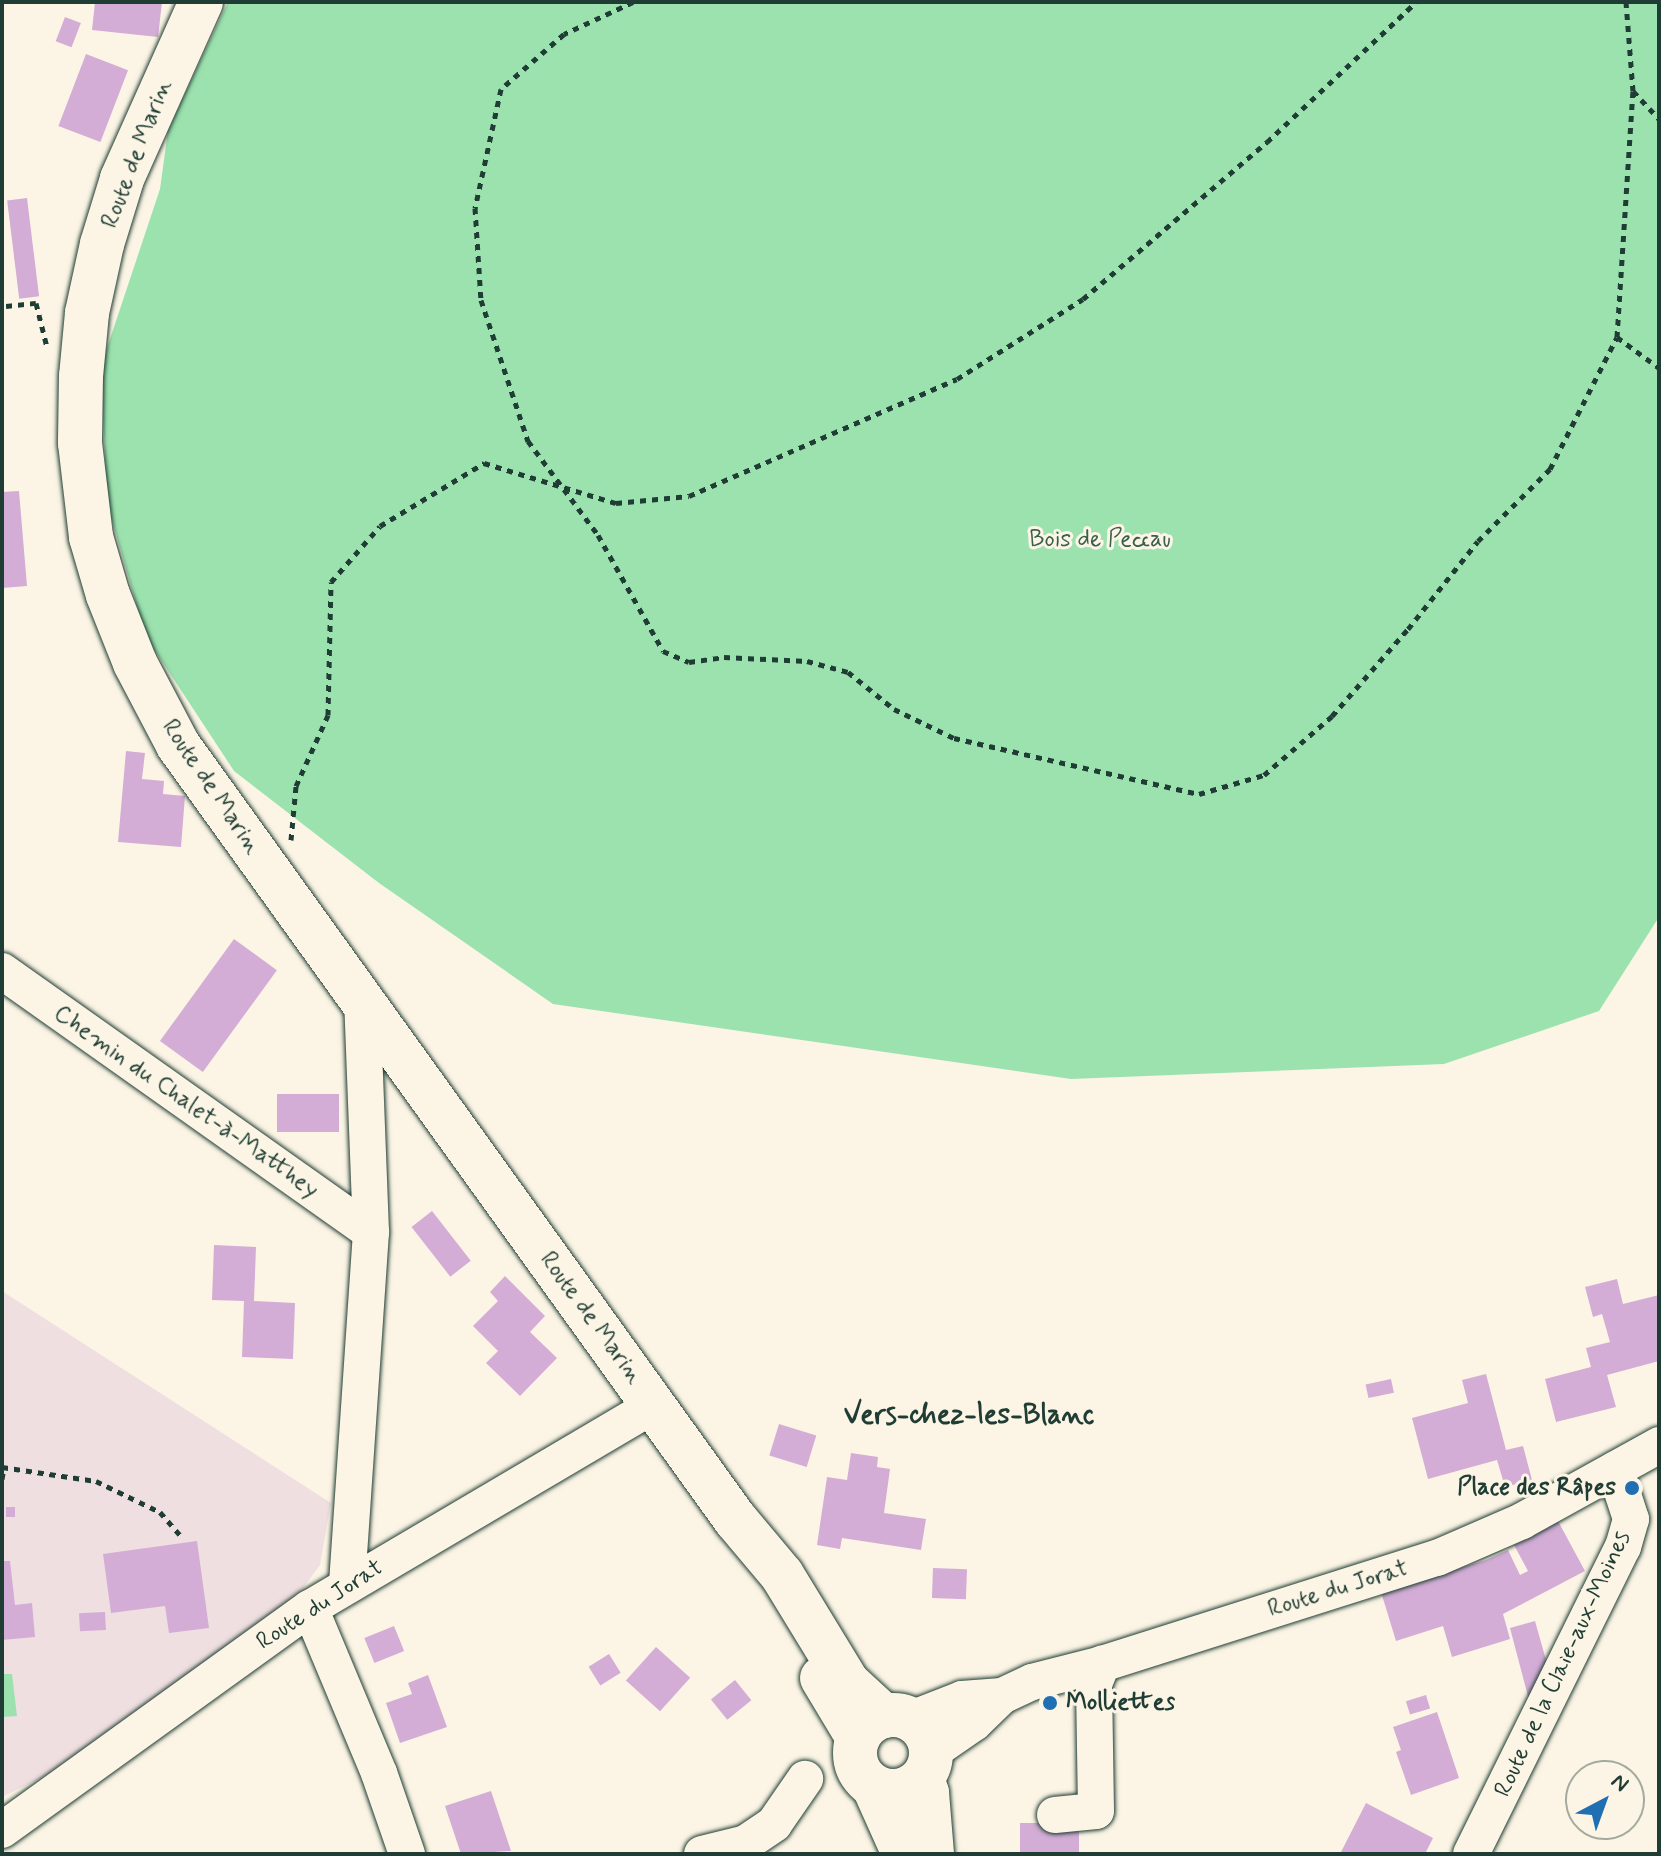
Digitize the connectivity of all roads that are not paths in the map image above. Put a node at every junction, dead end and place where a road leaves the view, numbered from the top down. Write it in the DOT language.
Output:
graph roads {
  1 [pos="201,2"];
  2 [pos="2,971"];
  3 [pos="362,1000"];
  4 [pos="371,1232"];
  5 [pos="654,1405"];
  6 [pos="1659,1445"];
  7 [pos="1615,1470"];
  8 [pos="347,1584"];
  9 [pos="310,1608"];
  10 [pos="1102,1664"];
  11 [pos="901,1741"];
  12 [pos="805,1779"];
  13 [pos="1055,1815"];
  14 [pos="2,1830"];
  15 [pos="407,1854"];
  16 [pos="702,1854"];
  17 [pos="904,1854"];
  18 [pos="932,1854"];
  19 [pos="1471,1854"];
  1 -- 3 [label="main road, Route de Marin"];
  2 -- 4 [label="street, Chemin du Chalet-à-Matthey"];
  3 -- 4 [label="street"];
  3 -- 5 [label="main road, Route de Marin"];
  4 -- 8 [label="street"];
  5 -- 8 [label="street, Route du Jorat"];
  5 -- 11 [label="main road, Route de Marin"];
  6 -- 7 [label="street, Route du Jorat"];
  7 -- 10 [label="street, Route du Jorat"];
  7 -- 19 [label="street, Route de la Claie-aux-Moines"];
  8 -- 9 [label="street, Route du Jorat"];
  9 -- 14 [label="street, Route du Jorat"];
  9 -- 15 [label="street"];
  10 -- 11 [label="street, Route du Jorat"];
  10 -- 13 [label="street"];
  11 -- 17 [label="main road"];
  11 -- 18 [label="main road"];
  12 -- 16 [label="street"];
}
